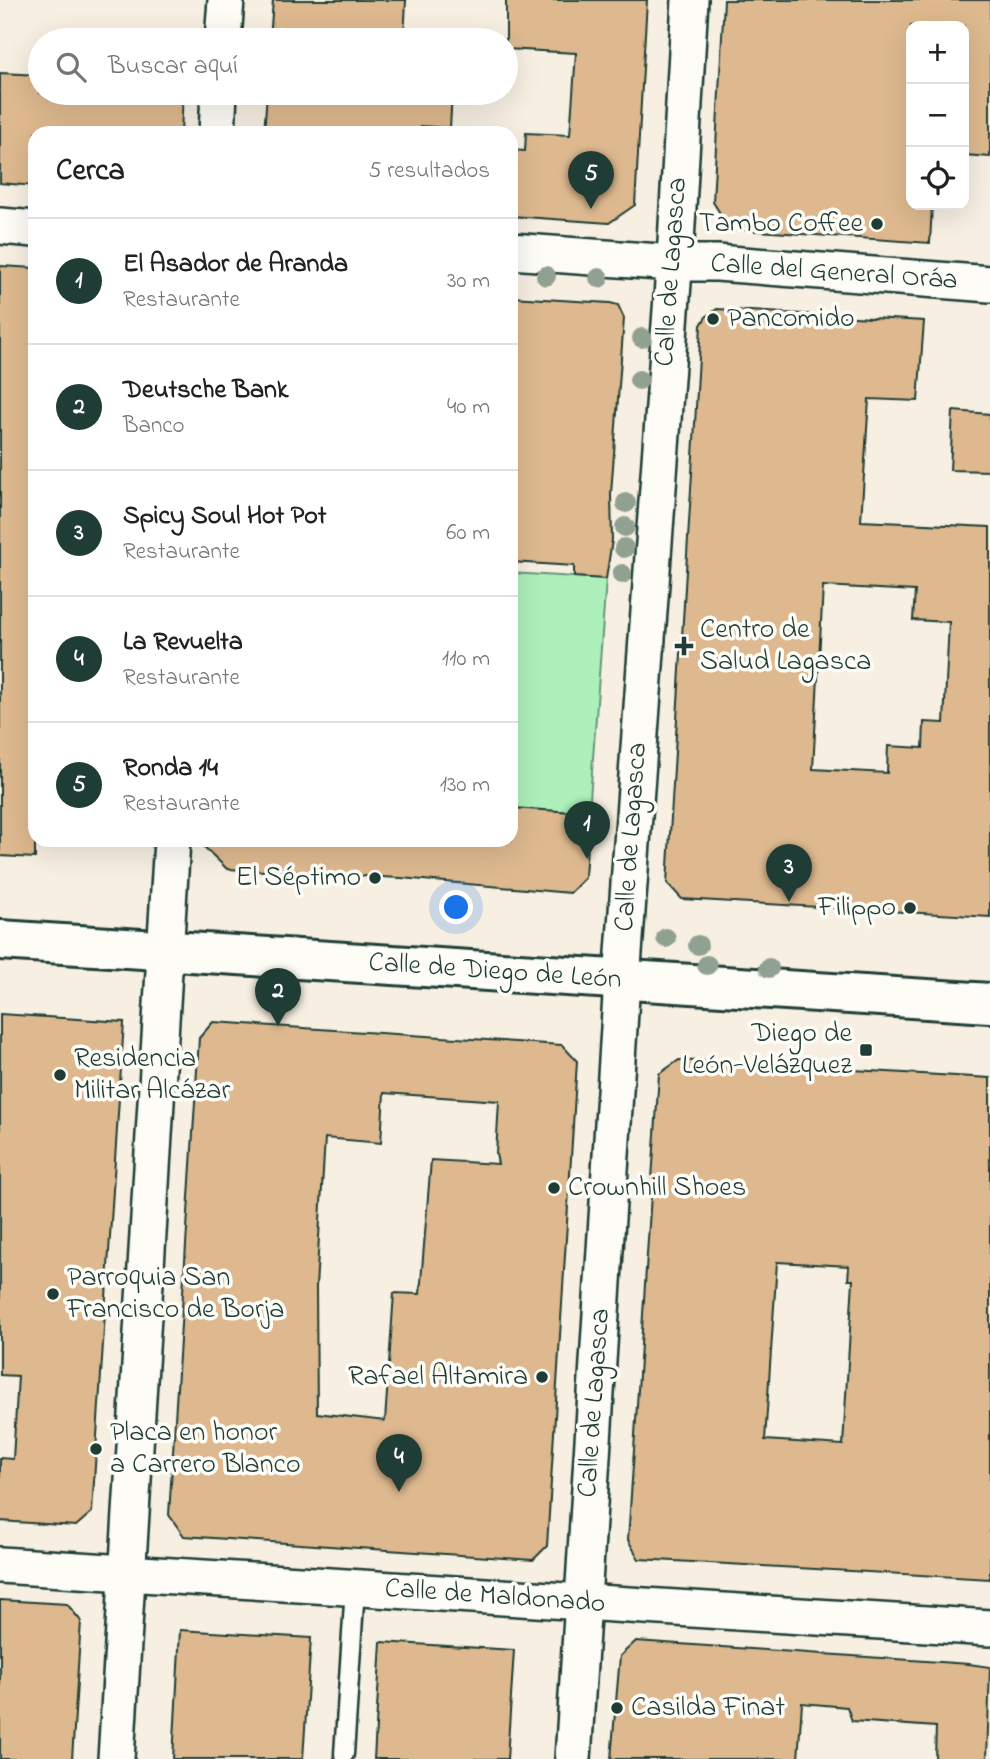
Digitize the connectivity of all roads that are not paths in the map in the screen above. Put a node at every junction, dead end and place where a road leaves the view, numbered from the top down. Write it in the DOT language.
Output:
graph roads {
  1 [pos="226,0"];
  2 [pos="690,0"];
  3 [pos="224,28"];
  4 [pos="218,105"];
  5 [pos="217,126"];
  6 [pos="0,226"];
  7 [pos="28,228"];
  8 [pos="518,252"];
  9 [pos="673,263"];
  10 [pos="990,284"];
  11 [pos="173,847"];
  12 [pos="0,940"];
  13 [pos="166,951"];
  14 [pos="622,980"];
  15 [pos="990,1003"];
  16 [pos="0,1565"];
  17 [pos="128,1573"];
  18 [pos="355,1588"];
  19 [pos="583,1602"];
  20 [pos="990,1628"];
  21 [pos="344,1754"];
  22 [pos="116,1759"];
  23 [pos="573,1759"];
  1 -- 3 [label="street"];
  2 -- 9 [label="street, Calle de Lagasca"];
  4 -- 5 [label="street"];
  6 -- 7 [label="street"];
  8 -- 9 [label="street, Calle del General Oráa"];
  9 -- 10 [label="street, Calle del General Oráa"];
  9 -- 14 [label="street, Calle de Lagasca"];
  11 -- 13 [label="street"];
  12 -- 13 [label="street, Calle de Diego de León"];
  13 -- 14 [label="street, Calle de Diego de León"];
  13 -- 17 [label="street"];
  14 -- 15 [label="street, Calle de Diego de León"];
  14 -- 19 [label="street, Calle de Lagasca"];
  16 -- 17 [label="street, Calle de Maldonado"];
  17 -- 18 [label="street, Calle de Maldonado"];
  17 -- 22 [label="street"];
  18 -- 19 [label="street, Calle de Maldonado"];
  18 -- 21 [label="lane"];
  19 -- 20 [label="street, Calle de Maldonado"];
  19 -- 23 [label="street, Calle de Lagasca"];
}
